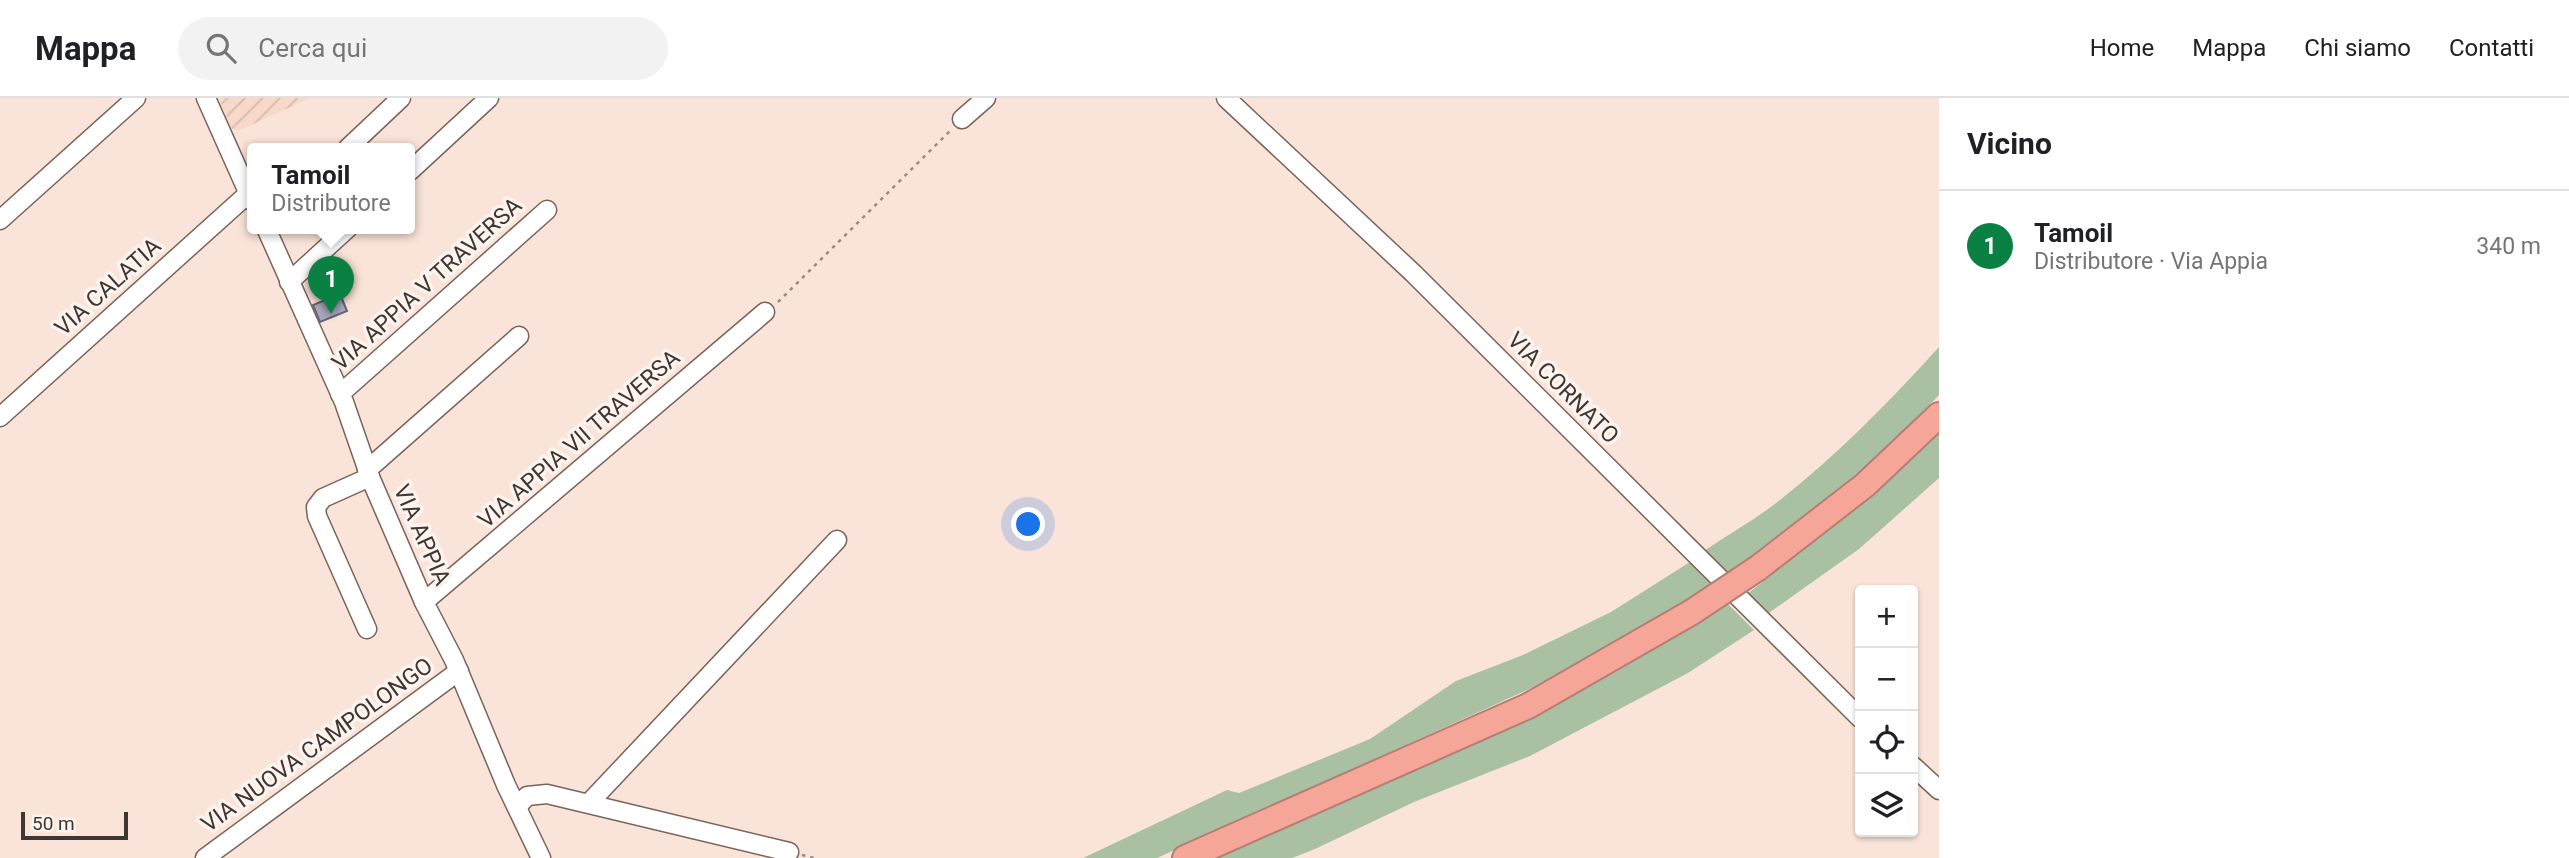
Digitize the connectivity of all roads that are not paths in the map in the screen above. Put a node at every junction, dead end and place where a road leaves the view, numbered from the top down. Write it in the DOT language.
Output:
graph roads {
  1 [pos="136,98"];
  2 [pos="206,98"];
  3 [pos="401,98"];
  4 [pos="489,98"];
  5 [pos="986,98"];
  6 [pos="1226,98"];
  7 [pos="962,119"];
  8 [pos="353,143"];
  9 [pos="415,166"];
  10 [pos="247,190"];
  11 [pos="247,200"];
  12 [pos="547,210"];
  13 [pos="0,220"];
  14 [pos="268,234"];
  15 [pos="341,234"];
  16 [pos="289,282"];
  17 [pos="765,312"];
  18 [pos="519,336"];
  19 [pos="340,394"];
  20 [pos="1939,415"];
  21 [pos="0,417"];
  22 [pos="369,474"];
  23 [pos="836,540"];
  24 [pos="424,602"];
  25 [pos="367,629"];
  26 [pos="459,671"];
  27 [pos="1855,713"];
  28 [pos="1918,771"];
  29 [pos="1939,790"];
  30 [pos="589,803"];
  31 [pos="517,807"];
  32 [pos="789,852"];
  33 [pos="205,858"];
  34 [pos="541,858"];
  35 [pos="1185,858"];
  1 -- 13 [label="street"];
  2 -- 10 [label="street"];
  3 -- 8 [label="street"];
  4 -- 9 [label="street"];
  5 -- 7 [label="street"];
  6 -- 27 [label="street, VIA CORNATO"];
  11 -- 21 [label="street, VIA CALATIA"];
  12 -- 19 [label="street, VIA APPIA V TRAVERSA"];
  14 -- 16 [label="street, VIA APPIA"];
  15 -- 16 [label="street"];
  16 -- 19 [label="street, VIA APPIA"];
  17 -- 24 [label="street, VIA APPIA VII TRAVERSA"];
  18 -- 22 [label="street"];
  19 -- 22 [label="street, VIA APPIA"];
  20 -- 35 [label="highway, bridge"];
  22 -- 24 [label="street, VIA APPIA"];
  22 -- 25 [label="street"];
  23 -- 30 [label="street"];
  24 -- 26 [label="street, VIA APPIA"];
  26 -- 31 [label="street, VIA APPIA"];
  26 -- 33 [label="street, VIA NUOVA CAMPOLONGO"];
  28 -- 29 [label="street"];
  30 -- 31 [label="street"];
  30 -- 32 [label="street"];
  31 -- 34 [label="street, VIA APPIA"];
}
